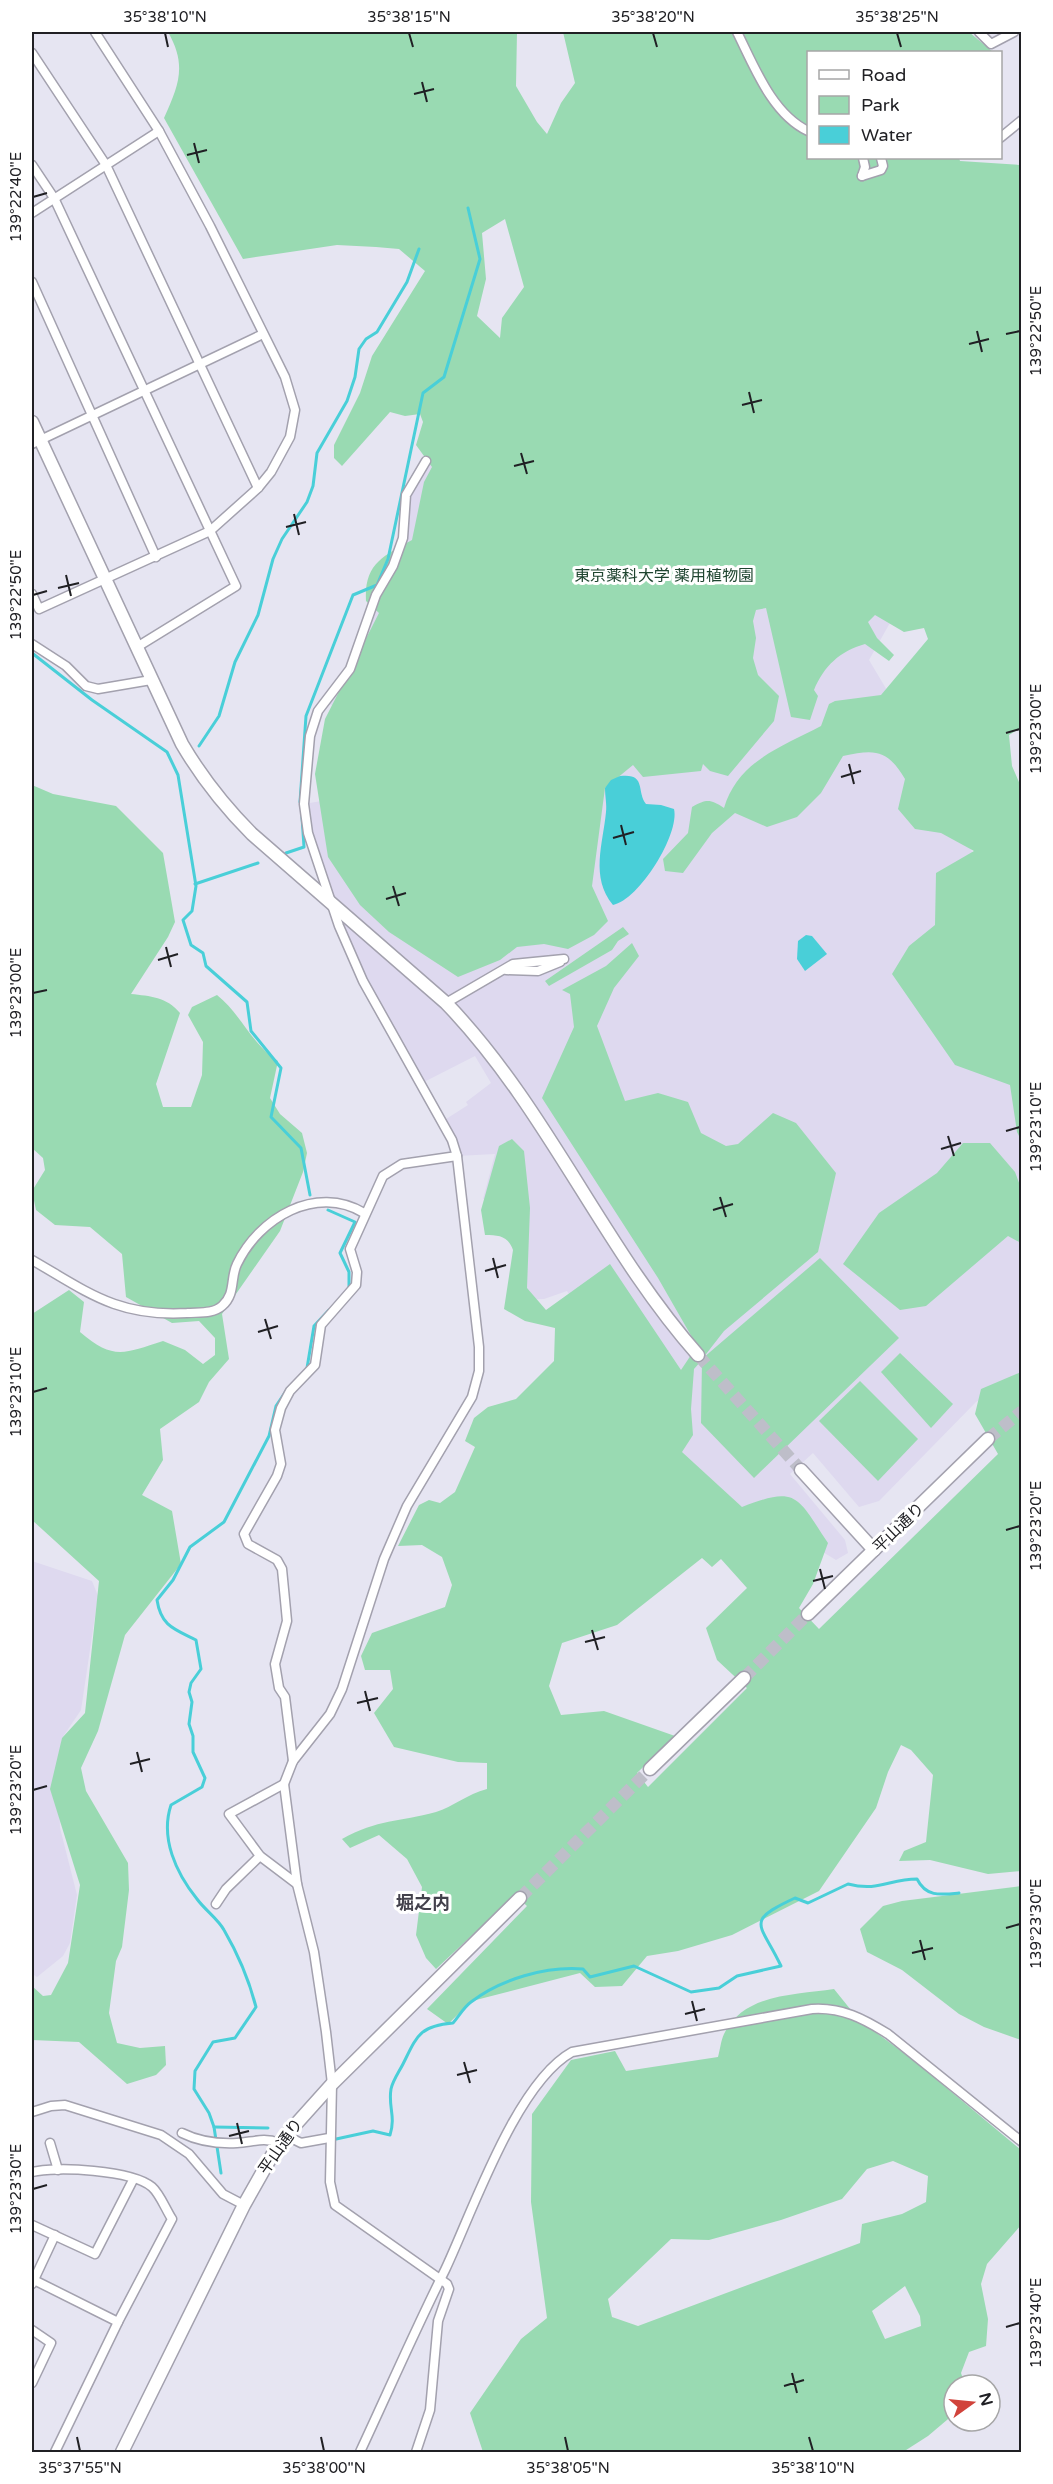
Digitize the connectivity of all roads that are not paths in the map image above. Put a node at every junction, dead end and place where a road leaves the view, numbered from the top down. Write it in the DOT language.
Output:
graph roads {
  1 [pos="95,32"];
  2 [pos="737,32"];
  3 [pos="979,32"];
  4 [pos="1014,32"];
  5 [pos="32,53"];
  6 [pos="1022,120"];
  7 [pos="159,131"];
  8 [pos="807,131"];
  9 [pos="1002,136"];
  10 [pos="863,159"];
  11 [pos="881,159"];
  12 [pos="32,165"];
  13 [pos="106,165"];
  14 [pos="54,198"];
  15 [pos="32,213"];
  16 [pos="32,282"];
  17 [pos="263,334"];
  18 [pos="201,363"];
  19 [pos="144,390"];
  20 [pos="93,416"];
  21 [pos="32,422"];
  22 [pos="36,442"];
  23 [pos="426,461"];
  24 [pos="258,488"];
  25 [pos="210,531"];
  26 [pos="156,557"];
  27 [pos="106,579"];
  28 [pos="32,594"];
  29 [pos="32,644"];
  30 [pos="137,646"];
  31 [pos="151,680"];
  32 [pos="330,904"];
  33 [pos="502,971"];
  34 [pos="446,1003"];
  35 [pos="457,1156"];
  36 [pos="364,1213"];
  37 [pos="32,1260"];
  38 [pos="699,1355"];
  39 [pos="988,1439"];
  40 [pos="801,1470"];
  41 [pos="874,1550"];
  42 [pos="808,1614"];
  43 [pos="744,1678"];
  44 [pos="293,1761"];
  45 [pos="650,1769"];
  46 [pos="284,1784"];
  47 [pos="260,1856"];
  48 [pos="297,1884"];
  49 [pos="520,1898"];
  50 [pos="216,1904"];
  51 [pos="332,2084"];
  52 [pos="37,2113"];
  53 [pos="182,2133"];
  54 [pos="282,2139"];
  55 [pos="329,2142"];
  56 [pos="1022,2142"];
  57 [pos="50,2143"];
  58 [pos="58,2170"];
  59 [pos="32,2172"];
  60 [pos="133,2180"];
  61 [pos="244,2205"];
  62 [pos="32,2225"];
  63 [pos="55,2235"];
  64 [pos="440,2280"];
  65 [pos="32,2282"];
  66 [pos="118,2322"];
  67 [pos="32,2330"];
  68 [pos="32,2383"];
  69 [pos="55,2452"];
  70 [pos="122,2452"];
  71 [pos="360,2452"];
  72 [pos="416,2452"];
  1 -- 7 [label="street"];
  2 -- 8 [label="street"];
  3 -- 4 [label="street"];
  5 -- 13 [label="street"];
  6 -- 9 [label="street"];
  7 -- 13 [label="street"];
  7 -- 17 [label="street"];
  10 -- 11 [label="street"];
  12 -- 14 [label="street"];
  13 -- 14 [label="street"];
  13 -- 18 [label="street"];
  14 -- 15 [label="street"];
  14 -- 19 [label="street"];
  16 -- 20 [label="street"];
  17 -- 18 [label="street"];
  17 -- 24 [label="street"];
  18 -- 19 [label="street"];
  18 -- 24 [label="street"];
  19 -- 20 [label="street"];
  19 -- 25 [label="street"];
  20 -- 22 [label="street"];
  20 -- 26 [label="street"];
  21 -- 22 [label="street"];
  22 -- 27 [label="street"];
  23 -- 32 [label="street"];
  24 -- 25 [label="street"];
  25 -- 26 [label="street"];
  25 -- 30 [label="street"];
  26 -- 27 [label="street"];
  27 -- 28 [label="street"];
  27 -- 30 [label="street"];
  29 -- 31 [label="street"];
  30 -- 31 [label="street"];
  31 -- 32 [label="street"];
  32 -- 34 [label="street"];
  32 -- 35 [label="street"];
  33 -- 33 [label="street"];
  33 -- 34 [label="street"];
  34 -- 38 [label="street"];
  35 -- 36 [label="street"];
  35 -- 44 [label="street"];
  36 -- 37 [label="street"];
  36 -- 44 [label="street"];
  39 -- 41 [label="street, 平山通り"];
  40 -- 41 [label="street"];
  41 -- 42 [label="street, 平山通り"];
  43 -- 45 [label="street"];
  44 -- 46 [label="street"];
  46 -- 47 [label="street"];
  46 -- 48 [label="street"];
  47 -- 48 [label="street"];
  47 -- 50 [label="street"];
  48 -- 51 [label="street"];
  49 -- 51 [label="street, 平山通り"];
  51 -- 54 [label="street, 平山通り"];
  51 -- 55 [label="street"];
  52 -- 61 [label="street"];
  53 -- 54 [label="street"];
  54 -- 55 [label="street"];
  54 -- 61 [label="street, 平山通り"];
  55 -- 64 [label="street"];
  56 -- 64 [label="street"];
  57 -- 58 [label="street"];
  58 -- 59 [label="street"];
  58 -- 60 [label="street"];
  60 -- 63 [label="street"];
  60 -- 66 [label="street"];
  61 -- 70 [label="street, 平山通り"];
  62 -- 63 [label="street"];
  63 -- 65 [label="street"];
  64 -- 71 [label="street"];
  64 -- 72 [label="street"];
  65 -- 66 [label="street"];
  66 -- 69 [label="street"];
  67 -- 68 [label="street"];
}
